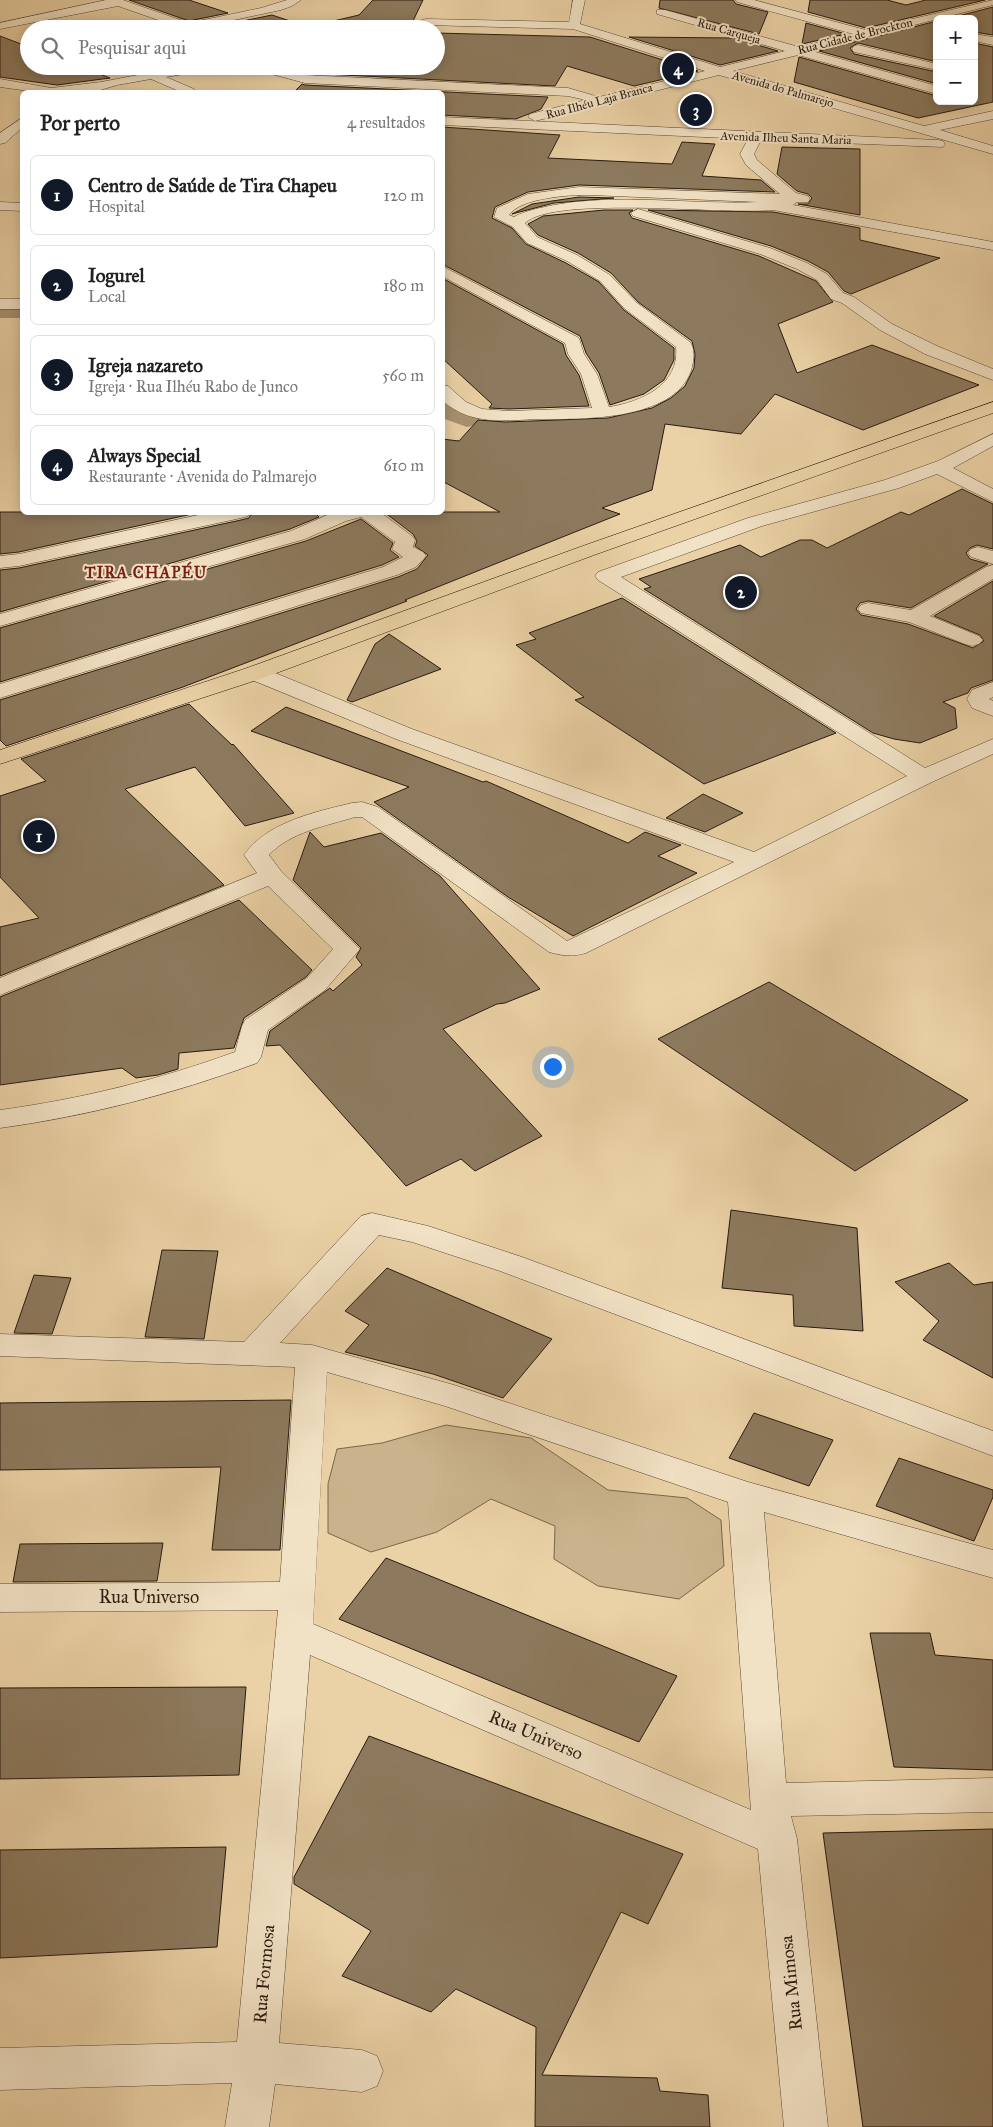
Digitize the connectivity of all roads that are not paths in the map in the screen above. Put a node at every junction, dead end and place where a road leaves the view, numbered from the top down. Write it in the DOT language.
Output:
graph roads {
  1 [pos="295,0"];
  2 [pos="580,0"];
  3 [pos="742,0"];
  4 [pos="116,1"];
  5 [pos="993,2"];
  6 [pos="432,8"];
  7 [pos="662,12"];
  8 [pos="28,20"];
  9 [pos="170,20"];
  10 [pos="225,20"];
  11 [pos="427,20"];
  12 [pos="20,22"];
  13 [pos="445,23"];
  14 [pos="903,25"];
  15 [pos="0,26"];
  16 [pos="574,26"];
  17 [pos="933,30"];
  18 [pos="866,33"];
  19 [pos="807,37"];
  20 [pos="978,38"];
  21 [pos="993,41"];
  22 [pos="826,42"];
  23 [pos="797,50"];
  24 [pos="933,67"];
  25 [pos="717,70"];
  26 [pos="159,75"];
  27 [pos="290,75"];
  28 [pos="154,76"];
  29 [pos="115,82"];
  30 [pos="0,83"];
  31 [pos="933,89"];
  32 [pos="43,90"];
  33 [pos="56,90"];
  34 [pos="89,90"];
  35 [pos="186,90"];
  36 [pos="20,92"];
  37 [pos="600,100"];
  38 [pos="626,109"];
  39 [pos="993,115"];
  40 [pos="653,117"];
  41 [pos="445,121"];
  42 [pos="20,124"];
  43 [pos="510,124"];
  44 [pos="926,130"];
  45 [pos="706,134"];
  46 [pos="756,137"];
  47 [pos="0,140"];
  48 [pos="980,146"];
  49 [pos="993,150"];
  50 [pos="791,196"];
  51 [pos="602,203"];
  52 [pos="0,206"];
  53 [pos="776,206"];
  54 [pos="20,207"];
  55 [pos="863,222"];
  56 [pos="518,224"];
  57 [pos="993,246"];
  58 [pos="445,272"];
  59 [pos="0,304"];
  60 [pos="20,304"];
  61 [pos="993,375"];
  62 [pos="445,393"];
  63 [pos="993,406"];
  64 [pos="602,413"];
  65 [pos="993,440"];
  66 [pos="938,467"];
  67 [pos="993,496"];
  68 [pos="227,515"];
  69 [pos="342,515"];
  70 [pos="371,515"];
  71 [pos="0,562"];
  72 [pos="993,571"];
  73 [pos="868,609"];
  74 [pos="914,617"];
  75 [pos="0,620"];
  76 [pos="972,640"];
  77 [pos="255,673"];
  78 [pos="993,689"];
  79 [pos="0,691"];
  80 [pos="993,710"];
  81 [pos="993,746"];
  82 [pos="0,757"];
  83 [pos="924,777"];
  84 [pos="755,861"];
  85 [pos="272,876"];
  86 [pos="0,987"];
  87 [pos="0,1120"];
  88 [pos="0,1345"];
  89 [pos="252,1354"];
  90 [pos="312,1356"];
  91 [pos="993,1444"];
  92 [pos="745,1494"];
  93 [pos="993,1564"];
  94 [pos="0,1598"];
  95 [pos="296,1614"];
  96 [pos="993,1795"];
  97 [pos="768,1800"];
  98 [pos="777,1838"];
  99 [pos="256,2062"];
  100 [pos="0,2069"];
  101 [pos="362,2071"];
  102 [pos="247,2127"];
  103 [pos="806,2127"];
  1 -- 10 [label="street"];
  2 -- 16 [label="street"];
  3 -- 18 [label="street"];
  4 -- 8 [label="street"];
  4 -- 9 [label="street"];
  5 -- 14 [label="street, Rua Cidade de Brockton"];
  6 -- 11 [label="street"];
  7 -- 23 [label="street, Rua Carqueja"];
  12 -- 15 [label="street"];
  13 -- 16 [label="street, Avenida do Palmarejo"];
  14 -- 17 [label="street"];
  14 -- 18 [label="street, Rua Cidade de Brockton"];
  16 -- 25 [label="street, Avenida do Palmarejo"];
  18 -- 22 [label="street, Rua Cidade de Brockton"];
  19 -- 22 [label="street"];
  20 -- 21 [label="street"];
  22 -- 23 [label="street, Rua Cidade de Brockton"];
  22 -- 24 [label="street"];
  23 -- 25 [label="street, Rua Cidade de Brockton"];
  23 -- 31 [label="street, Rua Carqueja"];
  25 -- 37 [label="street, Rua Ilhéu Laja Branca"];
  25 -- 44 [label="street, Avenida do Palmarejo"];
  26 -- 28 [label="street"];
  27 -- 37 [label="street"];
  28 -- 29 [label="street"];
  28 -- 35 [label="street"];
  29 -- 33 [label="street"];
  29 -- 34 [label="street"];
  30 -- 32 [label="street"];
  30 -- 36 [label="street"];
  37 -- 38 [label="street"];
  37 -- 43 [label="street, Rua Ilhéu Laja Branca"];
  39 -- 44 [label="street"];
  40 -- 45 [label="street"];
  41 -- 43 [label="street, Avenida Ilheu Santa Maria"];
  42 -- 47 [label="street"];
  43 -- 45 [label="street, Avenida Ilheu Santa Maria"];
  44 -- 48 [label="street, Avenida do Palmarejo"];
  45 -- 46 [label="street, Avenida Ilheu Santa Maria"];
  46 -- 48 [label="street, Avenida Ilheu Santa Maria"];
  46 -- 50 [label="street"];
  48 -- 49 [label="street, Avenida do Palmarejo"];
  50 -- 53 [label="street"];
  50 -- 55 [label="street"];
  50 -- 56 [label="street"];
  51 -- 53 [label="street"];
  51 -- 56 [label="street"];
  51 -- 61 [label="street"];
  52 -- 54 [label="street"];
  53 -- 55 [label="street"];
  55 -- 57 [label="street"];
  56 -- 64 [label="street"];
  58 -- 64 [label="street"];
  59 -- 60 [label="street"];
  62 -- 64 [label="street"];
  63 -- 77 [label="main road"];
  65 -- 66 [label="street"];
  66 -- 67 [label="street"];
  66 -- 83 [label="street"];
  68 -- 71 [label="street"];
  69 -- 75 [label="street"];
  70 -- 79 [label="street"];
  72 -- 74 [label="street"];
  73 -- 74 [label="street"];
  74 -- 76 [label="street"];
  77 -- 82 [label="main road"];
  77 -- 84 [label="street"];
  78 -- 80 [label="street"];
  81 -- 83 [label="street"];
  83 -- 84 [label="street"];
  84 -- 85 [label="street"];
  85 -- 86 [label="street"];
  85 -- 87 [label="street"];
  88 -- 89 [label="street"];
  89 -- 90 [label="street"];
  89 -- 91 [label="street"];
  90 -- 92 [label="street"];
  90 -- 95 [label="street, Rua Formosa"];
  92 -- 93 [label="street"];
  92 -- 97 [label="street, Rua Mimosa"];
  94 -- 95 [label="street, Rua Universo"];
  95 -- 98 [label="street, Rua Universo"];
  95 -- 99 [label="street, Rua Formosa"];
  96 -- 97 [label="street"];
  97 -- 98 [label="street, Rua Mimosa"];
  98 -- 103 [label="street, Rua Mimosa"];
  99 -- 100 [label="street"];
  99 -- 101 [label="street"];
  99 -- 102 [label="street, Rua Formosa"];
}
